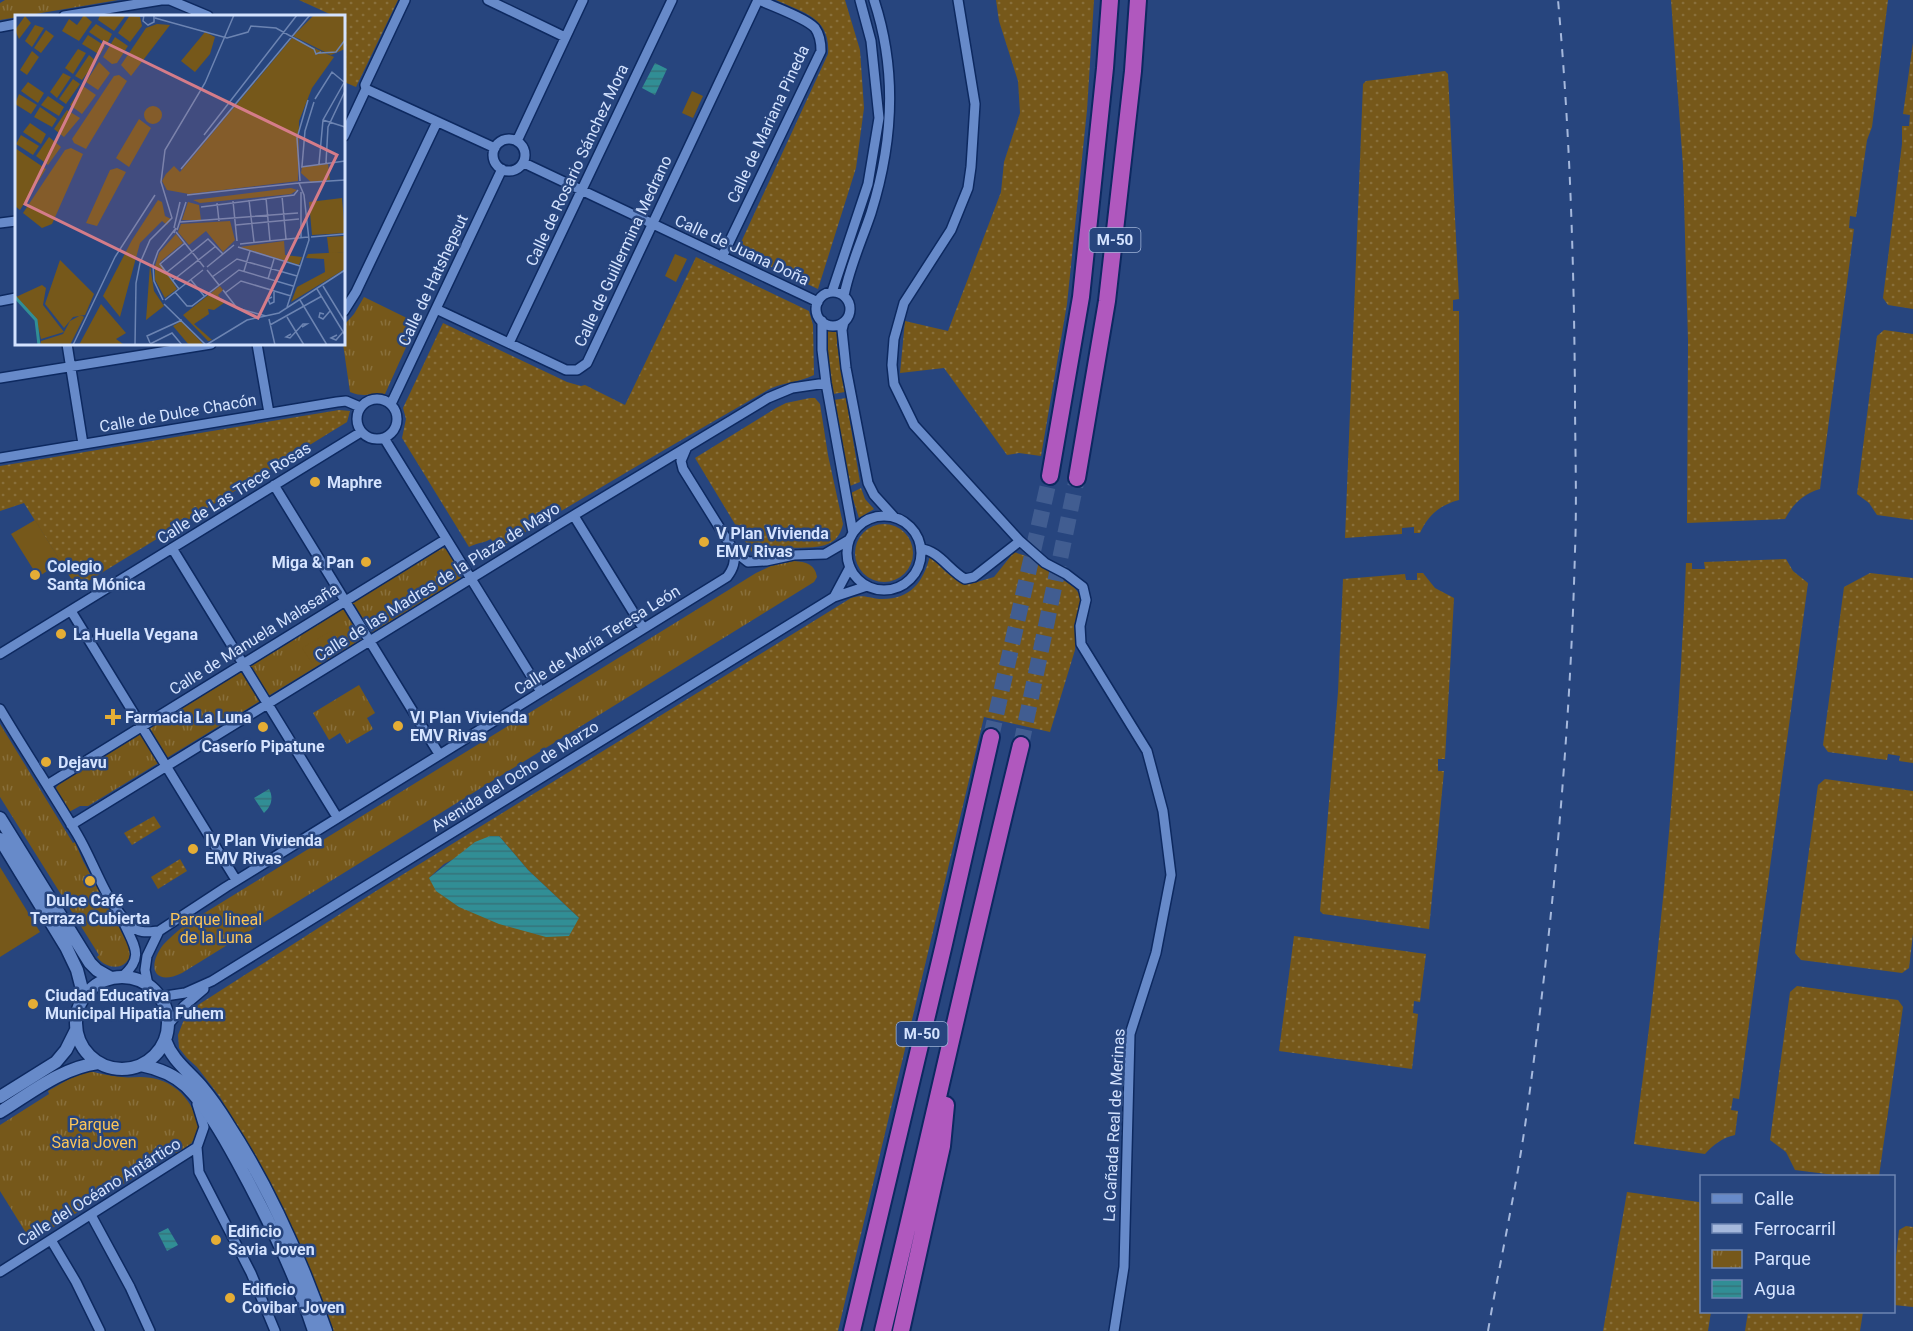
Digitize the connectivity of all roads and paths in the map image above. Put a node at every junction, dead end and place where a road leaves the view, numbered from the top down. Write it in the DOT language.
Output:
graph roads {
  1 [pos="405,0"];
  2 [pos="488,0"];
  3 [pos="583,0"];
  4 [pos="672,0"];
  5 [pos="758,0"];
  6 [pos="860,0"];
  7 [pos="874,0"];
  8 [pos="958,0"];
  9 [pos="1110,0"];
  10 [pos="1138,0"];
  11 [pos="70,15"];
  12 [pos="206,15"];
  13 [pos="15,24"];
  14 [pos="0,27"];
  15 [pos="565,37"];
  16 [pos="366,89"];
  17 [pos="437,122"];
  18 [pos="345,134"];
  19 [pos="517,141"];
  20 [pos="495,148"];
  21 [pos="524,163"];
  22 [pos="502,169"];
  23 [pos="581,190"];
  24 [pos="15,220"];
  25 [pos="0,223"];
  26 [pos="652,224"];
  27 [pos="722,257"];
  28 [pos="832,292"];
  29 [pos="844,296"];
  30 [pos="15,298"];
  31 [pos="0,301"];
  32 [pos="818,302"];
  33 [pos="436,309"];
  34 [pos="345,310"];
  35 [pos="822,321"];
  36 [pos="844,322"];
  37 [pos="509,344"];
  38 [pos="67,345"];
  39 [pos="205,345"];
  40 [pos="257,345"];
  41 [pos="71,366"];
  42 [pos="0,378"];
  43 [pos="826,383"];
  44 [pos="391,404"];
  45 [pos="360,407"];
  46 [pos="268,413"];
  47 [pos="361,432"];
  48 [pos="384,438"];
  49 [pos="83,444"];
  50 [pos="686,449"];
  51 [pos="0,458"];
  52 [pos="664,460"];
  53 [pos="683,469"];
  54 [pos="1050,476"];
  55 [pos="1077,478"];
  56 [pos="274,485"];
  57 [pos="574,516"];
  58 [pos="894,517"];
  59 [pos="851,537"];
  60 [pos="446,539"];
  61 [pos="1020,541"];
  62 [pos="172,548"];
  63 [pos="921,549"];
  64 [pos="734,551"];
  65 [pos="850,567"];
  66 [pos="471,579"];
  67 [pos="867,586"];
  68 [pos="834,597"];
  69 [pos="345,601"];
  70 [pos="71,611"];
  71 [pos="643,628"];
  72 [pos="369,642"];
  73 [pos="0,654"];
  74 [pos="243,663"];
  75 [pos="541,692"];
  76 [pos="268,704"];
  77 [pos="0,709"];
  78 [pos="142,726"];
  79 [pos="991,737"];
  80 [pos="1021,745"];
  81 [pos="439,754"];
  82 [pos="166,766"];
  83 [pos="47,785"];
  84 [pos="338,817"];
  85 [pos="0,819"];
  86 [pos="71,825"];
  87 [pos="0,839"];
  88 [pos="236,880"];
  89 [pos="120,914"];
  90 [pos="159,931"];
  91 [pos="116,977"];
  92 [pos="212,981"];
  93 [pos="148,985"];
  94 [pos="84,997"];
  95 [pos="159,997"];
  96 [pos="168,1026"];
  97 [pos="76,1030"];
  98 [pos="953,1030"];
  99 [pos="165,1040"];
  100 [pos="98,1062"];
  101 [pos="141,1065"];
  102 [pos="194,1095"];
  103 [pos="0,1097"];
  104 [pos="0,1112"];
  105 [pos="198,1148"];
  106 [pos="176,1162"];
  107 [pos="199,1172"];
  108 [pos="91,1215"];
  109 [pos="51,1240"];
  110 [pos="0,1272"];
  111 [pos="100,1331"];
  112 [pos="150,1331"];
  113 [pos="275,1331"];
  114 [pos="314,1331"];
  115 [pos="326,1331"];
  116 [pos="852,1331"];
  117 [pos="883,1331"];
  118 [pos="901,1331"];
  119 [pos="1114,1331"];
  1 -- 16 [label="street"];
  2 -- 15 [label="street"];
  3 -- 15 [label="street"];
  4 -- 23 [label="street, Calle de Rosario Sánchez Mora"];
  5 -- 26 [label="street, Calle de Guillermina Medrano"];
  5 -- 27 [label="street, Calle de Mariana Pineda"];
  6 -- 28 [label="street"];
  7 -- 29 [label="street"];
  8 -- 61 [label="street, La Cañada Real de Merinas"];
  9 -- 54 [label="highway, M-50"];
  10 -- 55 [label="highway, M-50"];
  11 -- 12 [label="street"];
  13 -- 14 [label="street"];
  15 -- 19 [label="street"];
  16 -- 17 [label="street"];
  16 -- 18 [label="street"];
  17 -- 20 [label="street"];
  17 -- 34 [label="street"];
  19 -- 20 [label="street"];
  19 -- 21 [label="street"];
  20 -- 22 [label="street"];
  21 -- 22 [label="street"];
  21 -- 23 [label="street, Calle de Juana Doña"];
  22 -- 33 [label="street, Calle de Hatshepsut"];
  23 -- 26 [label="street, Calle de Juana Doña"];
  23 -- 37 [label="street, Calle de Rosario Sánchez Mora"];
  24 -- 25 [label="street"];
  26 -- 27 [label="street, Calle de Juana Doña"];
  26 -- 37 [label="street, Calle de Guillermina Medrano"];
  27 -- 32 [label="street, Calle de Juana Doña"];
  28 -- 29 [label="street"];
  28 -- 32 [label="street"];
  29 -- 36 [label="street"];
  30 -- 31 [label="street"];
  32 -- 35 [label="street"];
  33 -- 37 [label="street, Calle de Guillermina Medrano"];
  33 -- 44 [label="street, Calle de Hatshepsut"];
  35 -- 36 [label="street"];
  35 -- 43 [label="street"];
  36 -- 58 [label="street"];
  38 -- 41 [label="street"];
  39 -- 41 [label="street"];
  40 -- 46 [label="street"];
  41 -- 42 [label="street"];
  41 -- 49 [label="street"];
  43 -- 50 [label="street, Calle de las Madres de la Plaza de Mayo"];
  43 -- 59 [label="street"];
  44 -- 45 [label="street"];
  44 -- 48 [label="street"];
  45 -- 46 [label="street, Calle de Dulce Chacón"];
  45 -- 47 [label="street"];
  46 -- 49 [label="street, Calle de Dulce Chacón"];
  47 -- 48 [label="street"];
  47 -- 56 [label="street, Calle de Las Trece Rosas"];
  48 -- 60 [label="street"];
  49 -- 51 [label="street, Calle de Dulce Chacón"];
  50 -- 52 [label="street, Calle de las Madres de la Plaza de Mayo"];
  50 -- 53 [label="street"];
  52 -- 53 [label="street"];
  52 -- 57 [label="street, Calle de las Madres de la Plaza de Mayo"];
  53 -- 64 [label="street"];
  56 -- 62 [label="street, Calle de Las Trece Rosas"];
  56 -- 69 [label="street"];
  57 -- 66 [label="street, Calle de las Madres de la Plaza de Mayo"];
  57 -- 71 [label="street"];
  58 -- 59 [label="street"];
  58 -- 63 [label="street"];
  59 -- 64 [label="street"];
  59 -- 65 [label="street"];
  60 -- 66 [label="street"];
  60 -- 69 [label="street, Calle de Manuela Malasaña"];
  61 -- 63 [label="street"];
  61 -- 119 [label="street, La Cañada Real de Merinas"];
  62 -- 70 [label="street, Calle de Las Trece Rosas"];
  62 -- 74 [label="street"];
  63 -- 67 [label="street"];
  64 -- 71 [label="street, Calle de María Teresa León"];
  65 -- 67 [label="street"];
  65 -- 68 [label="street"];
  66 -- 72 [label="street, Calle de las Madres de la Plaza de Mayo"];
  66 -- 75 [label="street"];
  67 -- 68 [label="street, Avenida del Ocho de Marzo"];
  68 -- 92 [label="street, Avenida del Ocho de Marzo"];
  69 -- 72 [label="street"];
  69 -- 74 [label="street, Calle de Manuela Malasaña"];
  70 -- 73 [label="street, Calle de Las Trece Rosas"];
  70 -- 78 [label="street"];
  71 -- 75 [label="street, Calle de María Teresa León"];
  72 -- 76 [label="street, Calle de las Madres de la Plaza de Mayo"];
  72 -- 81 [label="street"];
  74 -- 76 [label="street"];
  74 -- 78 [label="street, Calle de Manuela Malasaña"];
  75 -- 81 [label="street, Calle de María Teresa León"];
  76 -- 82 [label="street, Calle de las Madres de la Plaza de Mayo"];
  76 -- 84 [label="street"];
  77 -- 83 [label="street"];
  78 -- 82 [label="street"];
  78 -- 83 [label="street, Calle de Manuela Malasaña"];
  79 -- 116 [label="highway, M-50"];
  80 -- 98 [label="highway, M-50"];
  81 -- 84 [label="street, Calle de María Teresa León"];
  82 -- 86 [label="street, Calle de las Madres de la Plaza de Mayo"];
  82 -- 88 [label="street"];
  83 -- 86 [label="street"];
  84 -- 88 [label="street, Calle de María Teresa León"];
  85 -- 91 [label="street"];
  86 -- 89 [label="street"];
  87 -- 94 [label="street"];
  88 -- 90 [label="street, Calle de María Teresa León"];
  89 -- 90 [label="street"];
  89 -- 91 [label="street"];
  90 -- 93 [label="street"];
  91 -- 93 [label="street"];
  91 -- 94 [label="street"];
  92 -- 95 [label="street, Avenida del Ocho de Marzo"];
  92 -- 96 [label="street, Avenida del Ocho de Marzo"];
  93 -- 95 [label="street"];
  94 -- 97 [label="street"];
  95 -- 96 [label="street"];
  96 -- 99 [label="street"];
  97 -- 100 [label="street"];
  97 -- 103 [label="street"];
  98 -- 117 [label="highway, M-50"];
  98 -- 118 [label="highway"];
  99 -- 101 [label="street"];
  99 -- 115 [label="street"];
  100 -- 101 [label="street"];
  100 -- 104 [label="street"];
  101 -- 102 [label="street"];
  102 -- 105 [label="street, Calle del Océano Antártico"];
  102 -- 114 [label="street"];
  105 -- 106 [label="street, Calle del Océano Antártico"];
  105 -- 107 [label="street"];
  106 -- 107 [label="street"];
  106 -- 108 [label="street, Calle del Océano Antártico"];
  107 -- 113 [label="street"];
  108 -- 109 [label="street, Calle del Océano Antártico"];
  108 -- 112 [label="street"];
  109 -- 110 [label="street, Calle del Océano Antártico"];
  109 -- 111 [label="street"];
}
